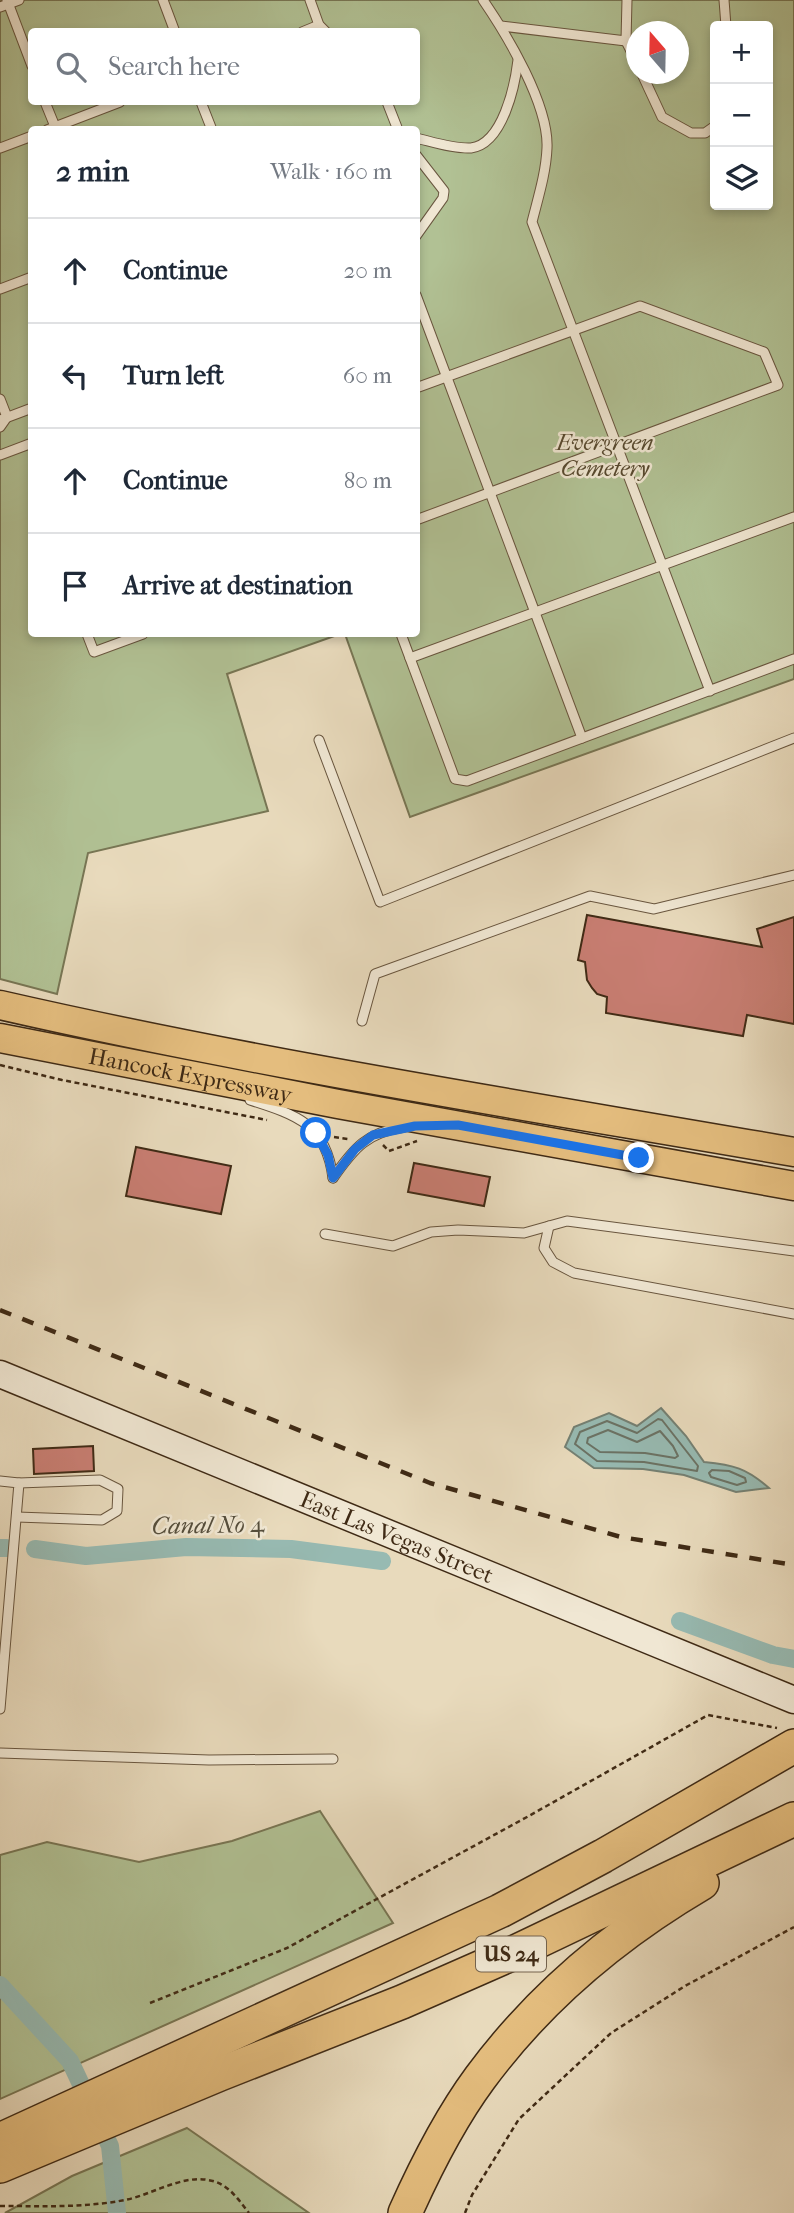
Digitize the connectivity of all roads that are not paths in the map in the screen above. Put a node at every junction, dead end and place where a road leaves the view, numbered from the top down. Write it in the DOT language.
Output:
graph roads {
  1 [pos="19,0"];
  2 [pos="163,0"];
  3 [pos="310,0"];
  4 [pos="483,0"];
  5 [pos="627,0"];
  6 [pos="724,0"];
  7 [pos="5,4"];
  8 [pos="626,21"];
  9 [pos="726,21"];
  10 [pos="501,26"];
  11 [pos="174,28"];
  12 [pos="323,28"];
  13 [pos="626,41"];
  14 [pos="28,57"];
  15 [pos="519,59"];
  16 [pos="647,84"];
  17 [pos="46,105"];
  18 [pos="113,105"];
  19 [pos="202,105"];
  20 [pos="388,105"];
  21 [pos="52,126"];
  22 [pos="60,126"];
  23 [pos="210,126"];
  24 [pos="396,126"];
  25 [pos="710,130"];
  26 [pos="28,138"];
  27 [pos="420,139"];
  28 [pos="0,148"];
  29 [pos="420,160"];
  30 [pos="420,230"];
  31 [pos="28,278"];
  32 [pos="0,289"];
  33 [pos="420,306"];
  34 [pos="573,330"];
  35 [pos="447,377"];
  36 [pos="420,386"];
  37 [pos="0,399"];
  38 [pos="28,410"];
  39 [pos="4,419"];
  40 [pos="0,427"];
  41 [pos="28,444"];
  42 [pos="617,445"];
  43 [pos="0,455"];
  44 [pos="490,493"];
  45 [pos="794,517"];
  46 [pos="420,519"];
  47 [pos="662,565"];
  48 [pos="534,612"];
  49 [pos="88,637"];
  50 [pos="135,637"];
  51 [pos="402,637"];
  52 [pos="410,658"];
  53 [pos="794,659"];
  54 [pos="710,691"];
  55 [pos="582,738"];
  56 [pos="794,738"];
  57 [pos="319,740"];
  58 [pos="794,875"];
  59 [pos="0,1005"];
  60 [pos="362,1021"];
  61 [pos="0,1038"];
  62 [pos="154,1068"];
  63 [pos="233,1094"];
  64 [pos="246,1098"];
  65 [pos="458,1125"];
  66 [pos="794,1152"];
  67 [pos="794,1186"];
  68 [pos="549,1226"];
  69 [pos="325,1234"];
  70 [pos="794,1251"];
  71 [pos="794,1314"];
  72 [pos="0,1374"];
  73 [pos="0,1481"];
  74 [pos="19,1483"];
  75 [pos="17,1517"];
  76 [pos="794,1700"];
  77 [pos="0,1709"];
  78 [pos="788,1737"];
  79 [pos="0,1753"];
  80 [pos="333,1759"];
  81 [pos="794,1819"];
  82 [pos="794,1828"];
  83 [pos="347,1983"];
  84 [pos="0,2120"];
  85 [pos="0,2140"];
  86 [pos="0,2166"];
  87 [pos="405,2213"];
  1 -- 7 [label="lane"];
  2 -- 11 [label="lane"];
  3 -- 12 [label="lane"];
  4 -- 10 [label="lane"];
  5 -- 8 [label="lane"];
  6 -- 9 [label="lane"];
  7 -- 14 [label="lane"];
  10 -- 13 [label="lane"];
  10 -- 15 [label="lane"];
  15 -- 27 [label="lane"];
  15 -- 34 [label="lane"];
  16 -- 25 [label="lane"];
  17 -- 21 [label="lane"];
  18 -- 22 [label="lane"];
  19 -- 23 [label="lane"];
  20 -- 24 [label="lane"];
  26 -- 28 [label="lane"];
  29 -- 30 [label="lane"];
  31 -- 32 [label="lane"];
  33 -- 35 [label="lane"];
  34 -- 35 [label="lane"];
  34 -- 42 [label="lane"];
  34 -- 42 [label="lane"];
  35 -- 36 [label="lane"];
  35 -- 44 [label="lane"];
  37 -- 39 [label="lane"];
  38 -- 39 [label="lane"];
  39 -- 40 [label="lane"];
  41 -- 43 [label="lane"];
  42 -- 44 [label="lane"];
  42 -- 47 [label="lane"];
  44 -- 46 [label="lane"];
  44 -- 48 [label="lane"];
  45 -- 47 [label="lane"];
  47 -- 48 [label="lane"];
  47 -- 54 [label="lane"];
  48 -- 52 [label="lane"];
  48 -- 55 [label="lane"];
  49 -- 50 [label="lane"];
  51 -- 52 [label="lane"];
  52 -- 55 [label="lane"];
  53 -- 54 [label="lane"];
  54 -- 55 [label="lane"];
  56 -- 57 [label="lane"];
  58 -- 60 [label="lane"];
  59 -- 66 [label="main road, Hancock Expressway"];
  61 -- 62 [label="main road, Hancock Expressway"];
  62 -- 63 [label="lane"];
  62 -- 65 [label="main road, Hancock Expressway"];
  64 -- 65 [label="lane"];
  65 -- 67 [label="main road, Hancock Expressway"];
  68 -- 69 [label="lane"];
  68 -- 70 [label="lane"];
  68 -- 71 [label="lane"];
  72 -- 76 [label="street, East Las Vegas Street"];
  73 -- 74 [label="lane"];
  74 -- 75 [label="lane"];
  74 -- 75 [label="lane"];
  75 -- 77 [label="lane"];
  78 -- 83 [label="highway, US 24"];
  79 -- 80 [label="lane"];
  81 -- 86 [label="highway, US 24"];
  82 -- 87 [label="highway"];
  83 -- 84 [label="highway, US 24"];
  83 -- 85 [label="highway"];
}
